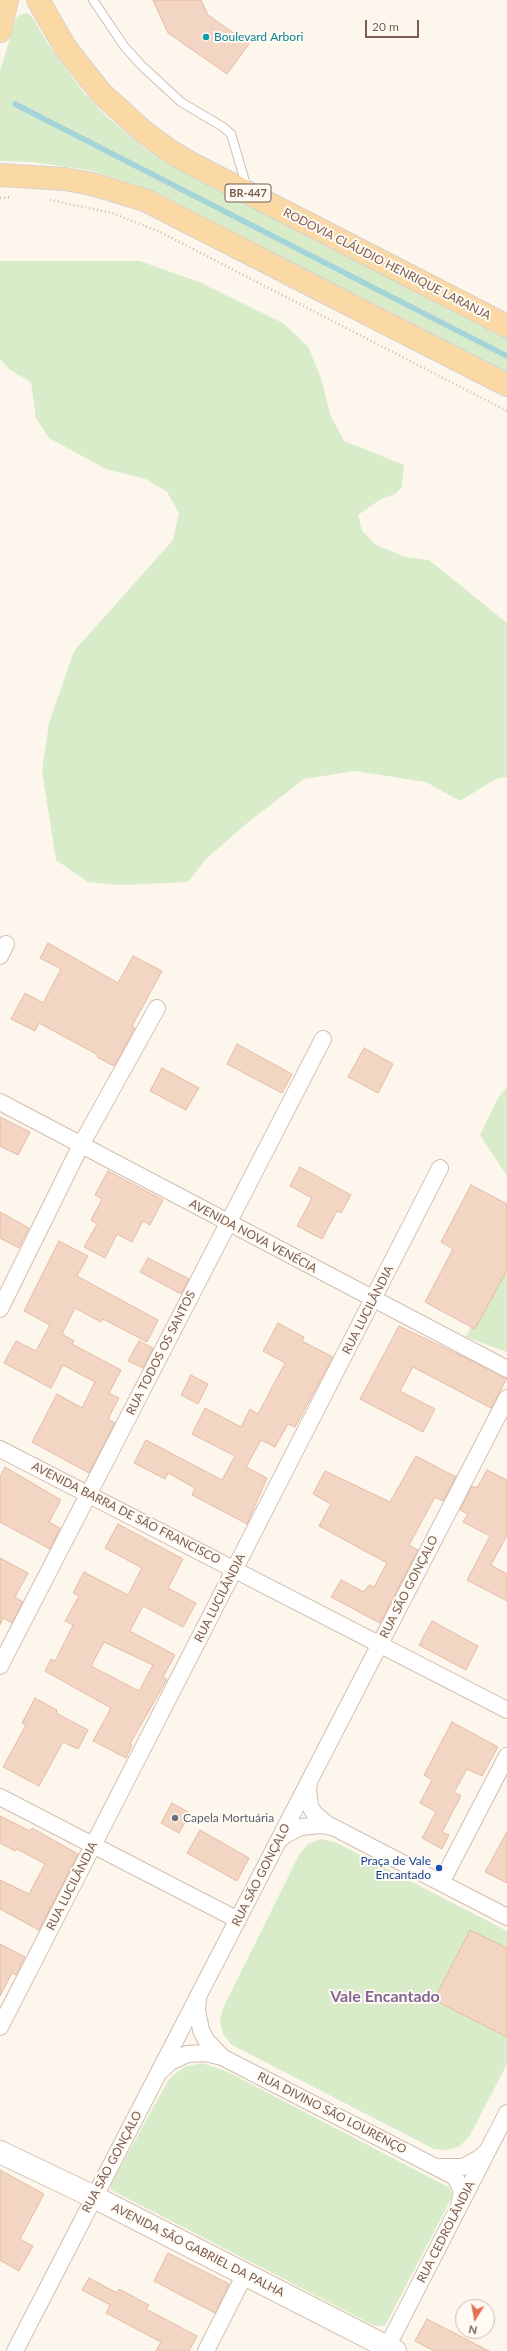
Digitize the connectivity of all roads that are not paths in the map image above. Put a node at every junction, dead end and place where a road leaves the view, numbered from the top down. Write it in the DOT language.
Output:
graph roads {
  1 [pos="7,0"];
  2 [pos="38,0"];
  3 [pos="93,0"];
  4 [pos="0,31"];
  5 [pos="0,175"];
  6 [pos="248,193"];
  7 [pos="507,326"];
  8 [pos="507,385"];
  9 [pos="157,1008"];
  10 [pos="323,1039"];
  11 [pos="0,1102"];
  12 [pos="80,1145"];
  13 [pos="440,1168"];
  14 [pos="228,1223"];
  15 [pos="373,1300"];
  16 [pos="0,1309"];
  17 [pos="507,1369"];
  18 [pos="507,1398"];
  19 [pos="0,1449"];
  20 [pos="89,1494"];
  21 [pos="235,1569"];
  22 [pos="380,1643"];
  23 [pos="0,1666"];
  24 [pos="507,1710"];
  25 [pos="507,1756"];
  26 [pos="312,1775"];
  27 [pos="0,1797"];
  28 [pos="342,1832"];
  29 [pos="278,1841"];
  30 [pos="93,1845"];
  31 [pos="441,1883"];
  32 [pos="507,1917"];
  33 [pos="238,1920"];
  34 [pos="201,1990"];
  35 [pos="0,2027"];
  36 [pos="232,2062"];
  37 [pos="158,2075"];
  38 [pos="507,2113"];
  39 [pos="489,2147"];
  40 [pos="0,2152"];
  41 [pos="431,2164"];
  42 [pos="94,2197"];
  43 [pos="459,2206"];
  44 [pos="245,2274"];
  45 [pos="389,2350"];
  46 [pos="15,2351"];
  47 [pos="206,2351"];
  1 -- 4 [label="main road"];
  2 -- 6 [label="main road, RODOVIA CLÁUDIO HENRIQUE LARANJA / BR-447"];
  3 -- 6 [label="lane"];
  5 -- 8 [label="main road"];
  6 -- 7 [label="main road, RODOVIA CLÁUDIO HENRIQUE LARANJA / BR-447"];
  9 -- 12 [label="street"];
  10 -- 14 [label="street, RUA TODOS OS SANTOS"];
  11 -- 12 [label="street, AVENIDA NOVA VENÉCIA"];
  12 -- 14 [label="street, AVENIDA NOVA VENÉCIA"];
  12 -- 16 [label="street"];
  13 -- 15 [label="street, RUA LUCILÂNDIA"];
  14 -- 15 [label="street, AVENIDA NOVA VENÉCIA"];
  14 -- 20 [label="street, RUA TODOS OS SANTOS"];
  15 -- 17 [label="street, AVENIDA NOVA VENÉCIA"];
  15 -- 21 [label="street, RUA LUCILÂNDIA"];
  18 -- 22 [label="street, RUA SÃO GONÇALO"];
  19 -- 20 [label="street, AVENIDA BARRA DE SÃO FRANCISCO"];
  20 -- 21 [label="street, AVENIDA BARRA DE SÃO FRANCISCO"];
  20 -- 23 [label="street, RUA TODOS OS SANTOS"];
  21 -- 22 [label="street, AVENIDA BARRA DE SÃO FRANCISCO"];
  21 -- 30 [label="street, RUA LUCILÂNDIA"];
  22 -- 24 [label="street, AVENIDA BARRA DE SÃO FRANCISCO"];
  22 -- 26 [label="street, RUA SÃO GONÇALO"];
  25 -- 31 [label="street"];
  26 -- 28 [label="street"];
  26 -- 29 [label="street, RUA SÃO GONÇALO"];
  27 -- 30 [label="street"];
  28 -- 29 [label="street"];
  28 -- 31 [label="street"];
  29 -- 33 [label="street, RUA SÃO GONÇALO"];
  30 -- 33 [label="street"];
  30 -- 35 [label="street, RUA LUCILÂNDIA"];
  31 -- 32 [label="street"];
  33 -- 34 [label="street, RUA SÃO GONÇALO"];
  34 -- 36 [label="street, RUA DIVINO SÃO LOURENÇO"];
  34 -- 37 [label="street, RUA SÃO GONÇALO"];
  36 -- 37 [label="street, RUA DIVINO SÃO LOURENÇO"];
  36 -- 41 [label="street, RUA DIVINO SÃO LOURENÇO"];
  37 -- 42 [label="street, RUA SÃO GONÇALO"];
  38 -- 39 [label="street, RUA CEDROLÂNDIA"];
  39 -- 41 [label="street, RUA DIVINO SÃO LOURENÇO"];
  39 -- 43 [label="street, RUA CEDROLÂNDIA"];
  40 -- 42 [label="main road, AVENIDA SÃO GABRIEL DA PALHA"];
  41 -- 43 [label="street, RUA DIVINO SÃO LOURENÇO"];
  42 -- 44 [label="main road, AVENIDA SÃO GABRIEL DA PALHA"];
  42 -- 46 [label="street, RUA SÃO GONÇALO"];
  43 -- 45 [label="street, RUA CEDROLÂNDIA"];
  44 -- 45 [label="main road, AVENIDA SÃO GABRIEL DA PALHA"];
  44 -- 47 [label="street"];
}
